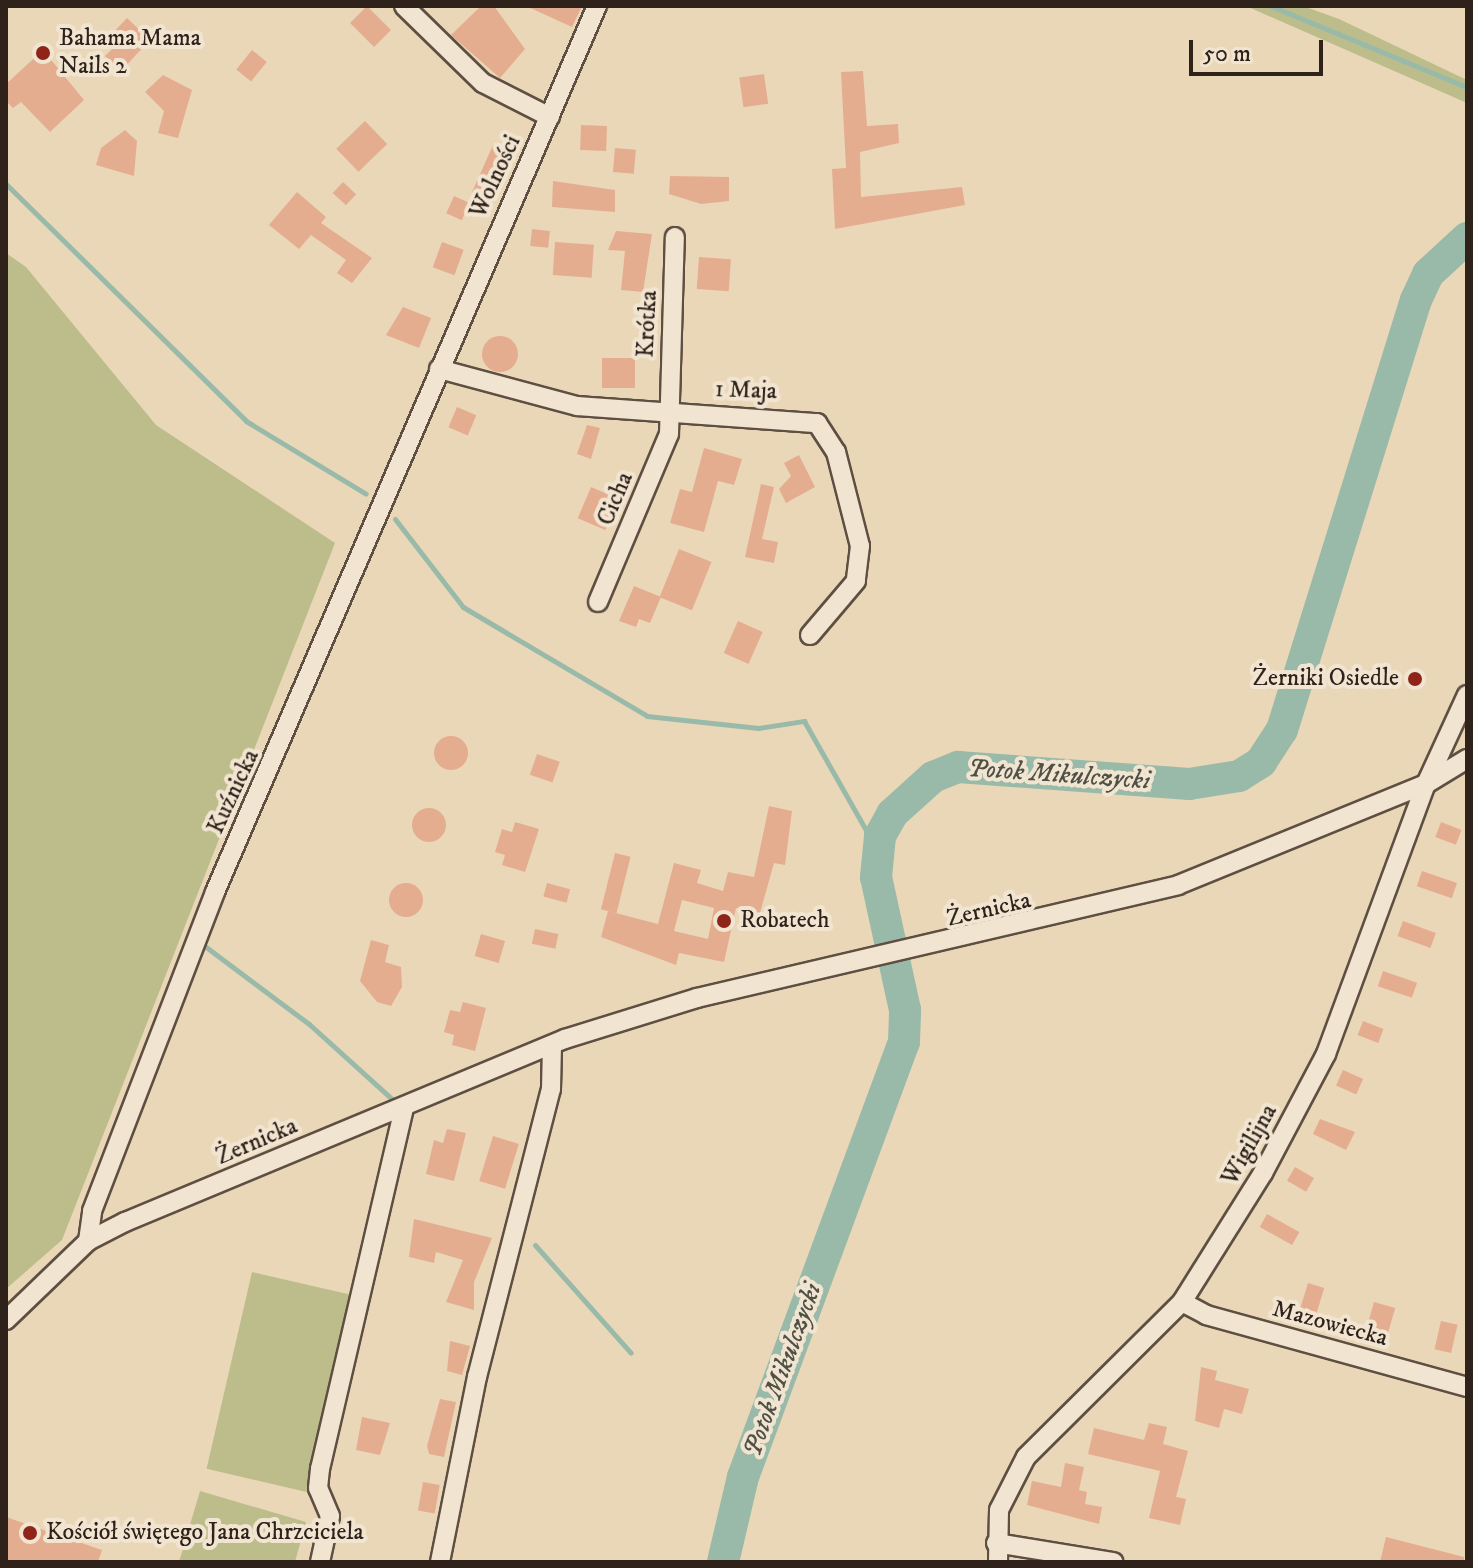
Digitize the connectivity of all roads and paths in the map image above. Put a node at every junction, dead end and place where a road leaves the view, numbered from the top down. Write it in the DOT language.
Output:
graph roads {
  1 [pos="404,6"];
  2 [pos="597,6"];
  3 [pos="550,117"];
  4 [pos="675,237"];
  5 [pos="439,369"];
  6 [pos="669,414"];
  7 [pos="598,602"];
  8 [pos="810,635"];
  9 [pos="1467,695"];
  10 [pos="1467,759"];
  11 [pos="1426,784"];
  12 [pos="552,1045"];
  13 [pos="404,1107"];
  14 [pos="88,1241"];
  15 [pos="1182,1302"];
  16 [pos="6,1320"];
  17 [pos="1465,1383"];
  18 [pos="996,1543"];
  19 [pos="320,1562"];
  20 [pos="440,1562"];
  21 [pos="998,1562"];
  22 [pos="1113,1562"];
  1 -- 3 [label="street"];
  2 -- 3 [label="street, Wolności"];
  3 -- 5 [label="street, Wolności"];
  4 -- 6 [label="street, Krótka"];
  5 -- 6 [label="street, 1 Maja"];
  5 -- 14 [label="street, Kuźnicka"];
  6 -- 7 [label="street, Cicha"];
  6 -- 8 [label="street, 1 Maja"];
  9 -- 11 [label="street, Wigilijna"];
  10 -- 11 [label="street, Żernicka"];
  11 -- 12 [label="street, Żernicka"];
  11 -- 15 [label="street, Wigilijna"];
  12 -- 13 [label="street, Żernicka"];
  12 -- 20 [label="street"];
  13 -- 14 [label="street, Żernicka"];
  13 -- 19 [label="street"];
  14 -- 16 [label="street, Żernicka"];
  15 -- 17 [label="street, Mazowiecka"];
  15 -- 18 [label="street, Wigilijna"];
  18 -- 21 [label="street, Wigilijna"];
  18 -- 22 [label="street"];
}
